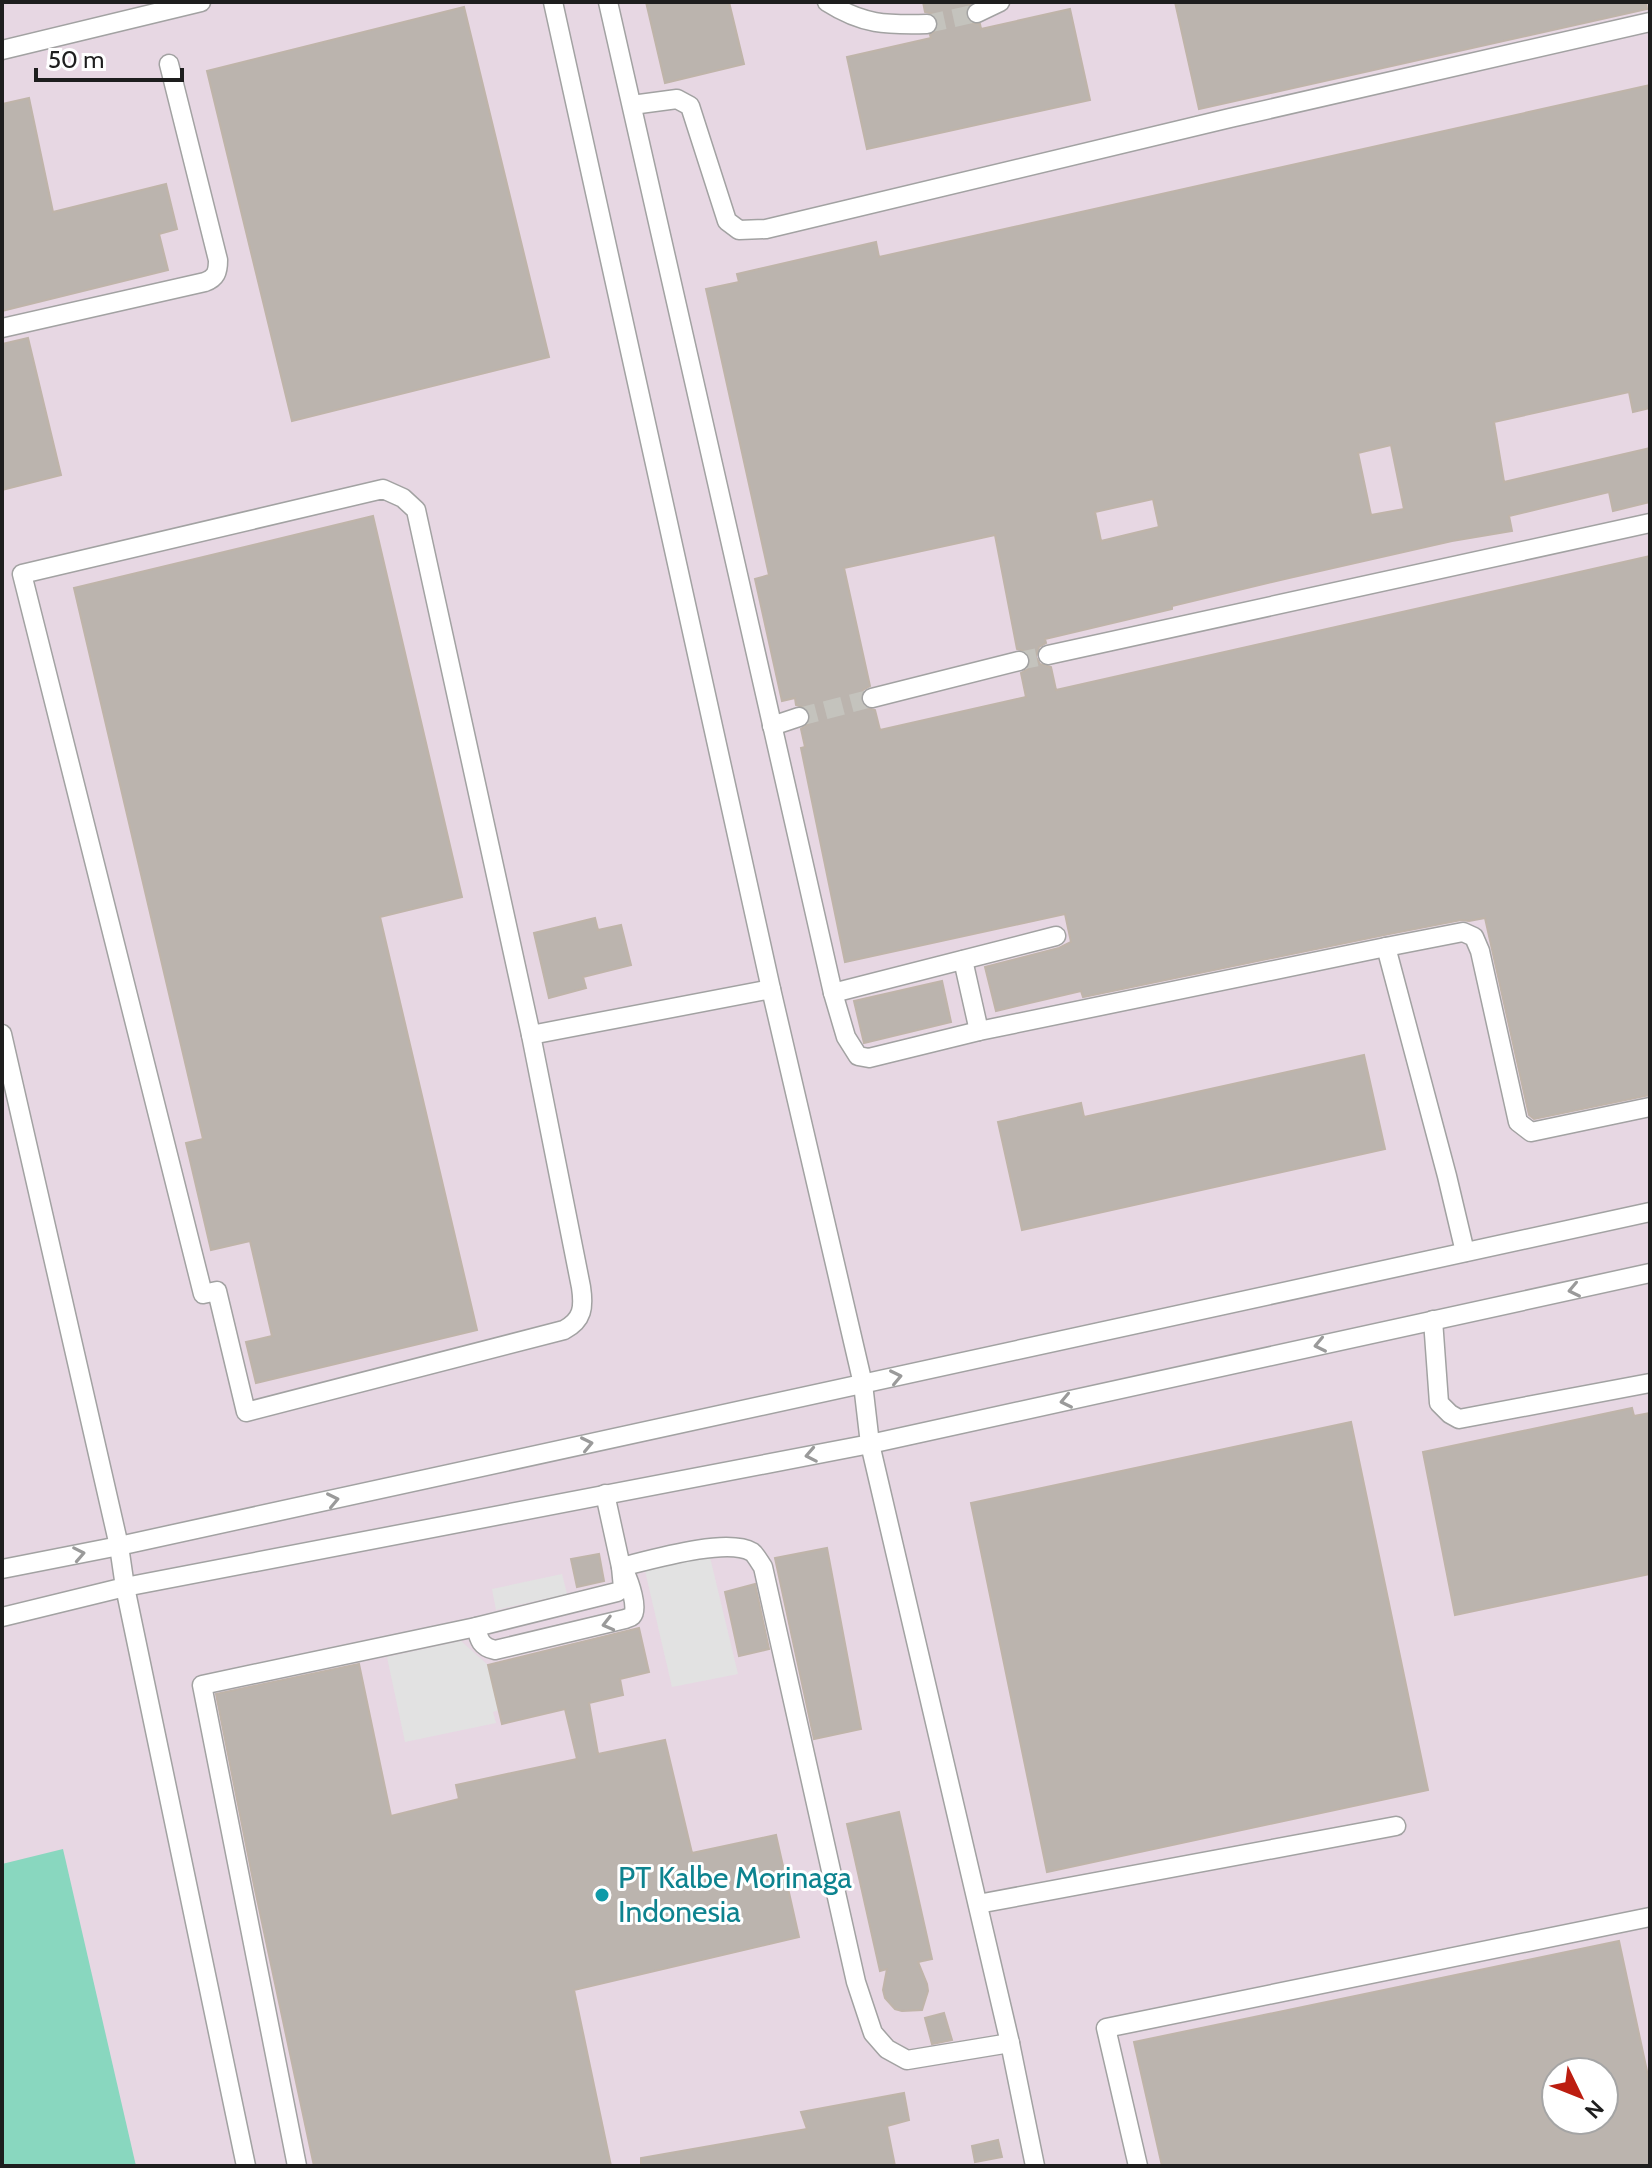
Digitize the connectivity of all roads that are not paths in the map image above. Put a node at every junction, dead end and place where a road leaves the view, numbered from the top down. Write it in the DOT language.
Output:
graph roads {
  1 [pos="201,2"];
  2 [pos="553,2"];
  3 [pos="608,2"];
  4 [pos="827,2"];
  5 [pos="1000,2"];
  6 [pos="977,13"];
  7 [pos="1650,22"];
  8 [pos="927,24"];
  9 [pos="2,50"];
  10 [pos="169,64"];
  11 [pos="632,105"];
  12 [pos="2,328"];
  13 [pos="1650,523"];
  14 [pos="1048,655"];
  15 [pos="1019,661"];
  16 [pos="872,698"];
  17 [pos="799,717"];
  18 [pos="772,726"];
  19 [pos="1056,936"];
  20 [pos="1386,947"];
  21 [pos="963,960"];
  22 [pos="771,989"];
  23 [pos="833,993"];
  24 [pos="979,1031"];
  25 [pos="2,1034"];
  26 [pos="531,1035"];
  27 [pos="1650,1107"];
  28 [pos="1650,1212"];
  29 [pos="1465,1252"];
  30 [pos="1650,1273"];
  31 [pos="1433,1320"];
  32 [pos="1650,1383"];
  33 [pos="863,1384"];
  34 [pos="870,1444"];
  35 [pos="605,1494"];
  36 [pos="119,1546"];
  37 [pos="621,1567"];
  38 [pos="2,1569"];
  39 [pos="125,1587"];
  40 [pos="2,1617"];
  41 [pos="476,1627"];
  42 [pos="1396,1826"];
  43 [pos="978,1904"];
  44 [pos="1650,1917"];
  45 [pos="1010,2043"];
  46 [pos="246,2166"];
  47 [pos="297,2166"];
  48 [pos="1035,2166"];
  49 [pos="1138,2166"];
  1 -- 9 [label="street"];
  2 -- 22 [label="street"];
  3 -- 11 [label="street"];
  4 -- 8 [label="street"];
  5 -- 6 [label="street"];
  7 -- 11 [label="street"];
  10 -- 12 [label="street"];
  11 -- 18 [label="street"];
  13 -- 14 [label="street"];
  15 -- 16 [label="street"];
  17 -- 18 [label="street"];
  18 -- 23 [label="street"];
  19 -- 21 [label="street"];
  20 -- 24 [label="street"];
  20 -- 27 [label="street"];
  20 -- 29 [label="street"];
  21 -- 23 [label="street"];
  21 -- 24 [label="street"];
  22 -- 26 [label="street"];
  22 -- 33 [label="street"];
  23 -- 24 [label="street"];
  25 -- 36 [label="street"];
  26 -- 26 [label="street"];
  28 -- 29 [label="street"];
  33 -- 29 [label="street, one-way"];
  30 -- 31 [label="street, one-way"];
  31 -- 32 [label="street"];
  31 -- 34 [label="street, one-way"];
  33 -- 34 [label="street"];
  36 -- 33 [label="street, one-way"];
  34 -- 35 [label="street, one-way"];
  34 -- 43 [label="street"];
  35 -- 37 [label="street"];
  35 -- 39 [label="street"];
  38 -- 36 [label="street, one-way"];
  36 -- 39 [label="street"];
  37 -- 41 [label="street"];
  37 -- 41 [label="street, one-way"];
  37 -- 45 [label="street"];
  39 -- 40 [label="street"];
  39 -- 46 [label="street"];
  41 -- 47 [label="street"];
  42 -- 43 [label="street"];
  43 -- 45 [label="street"];
  44 -- 49 [label="street"];
  45 -- 48 [label="street"];
}
